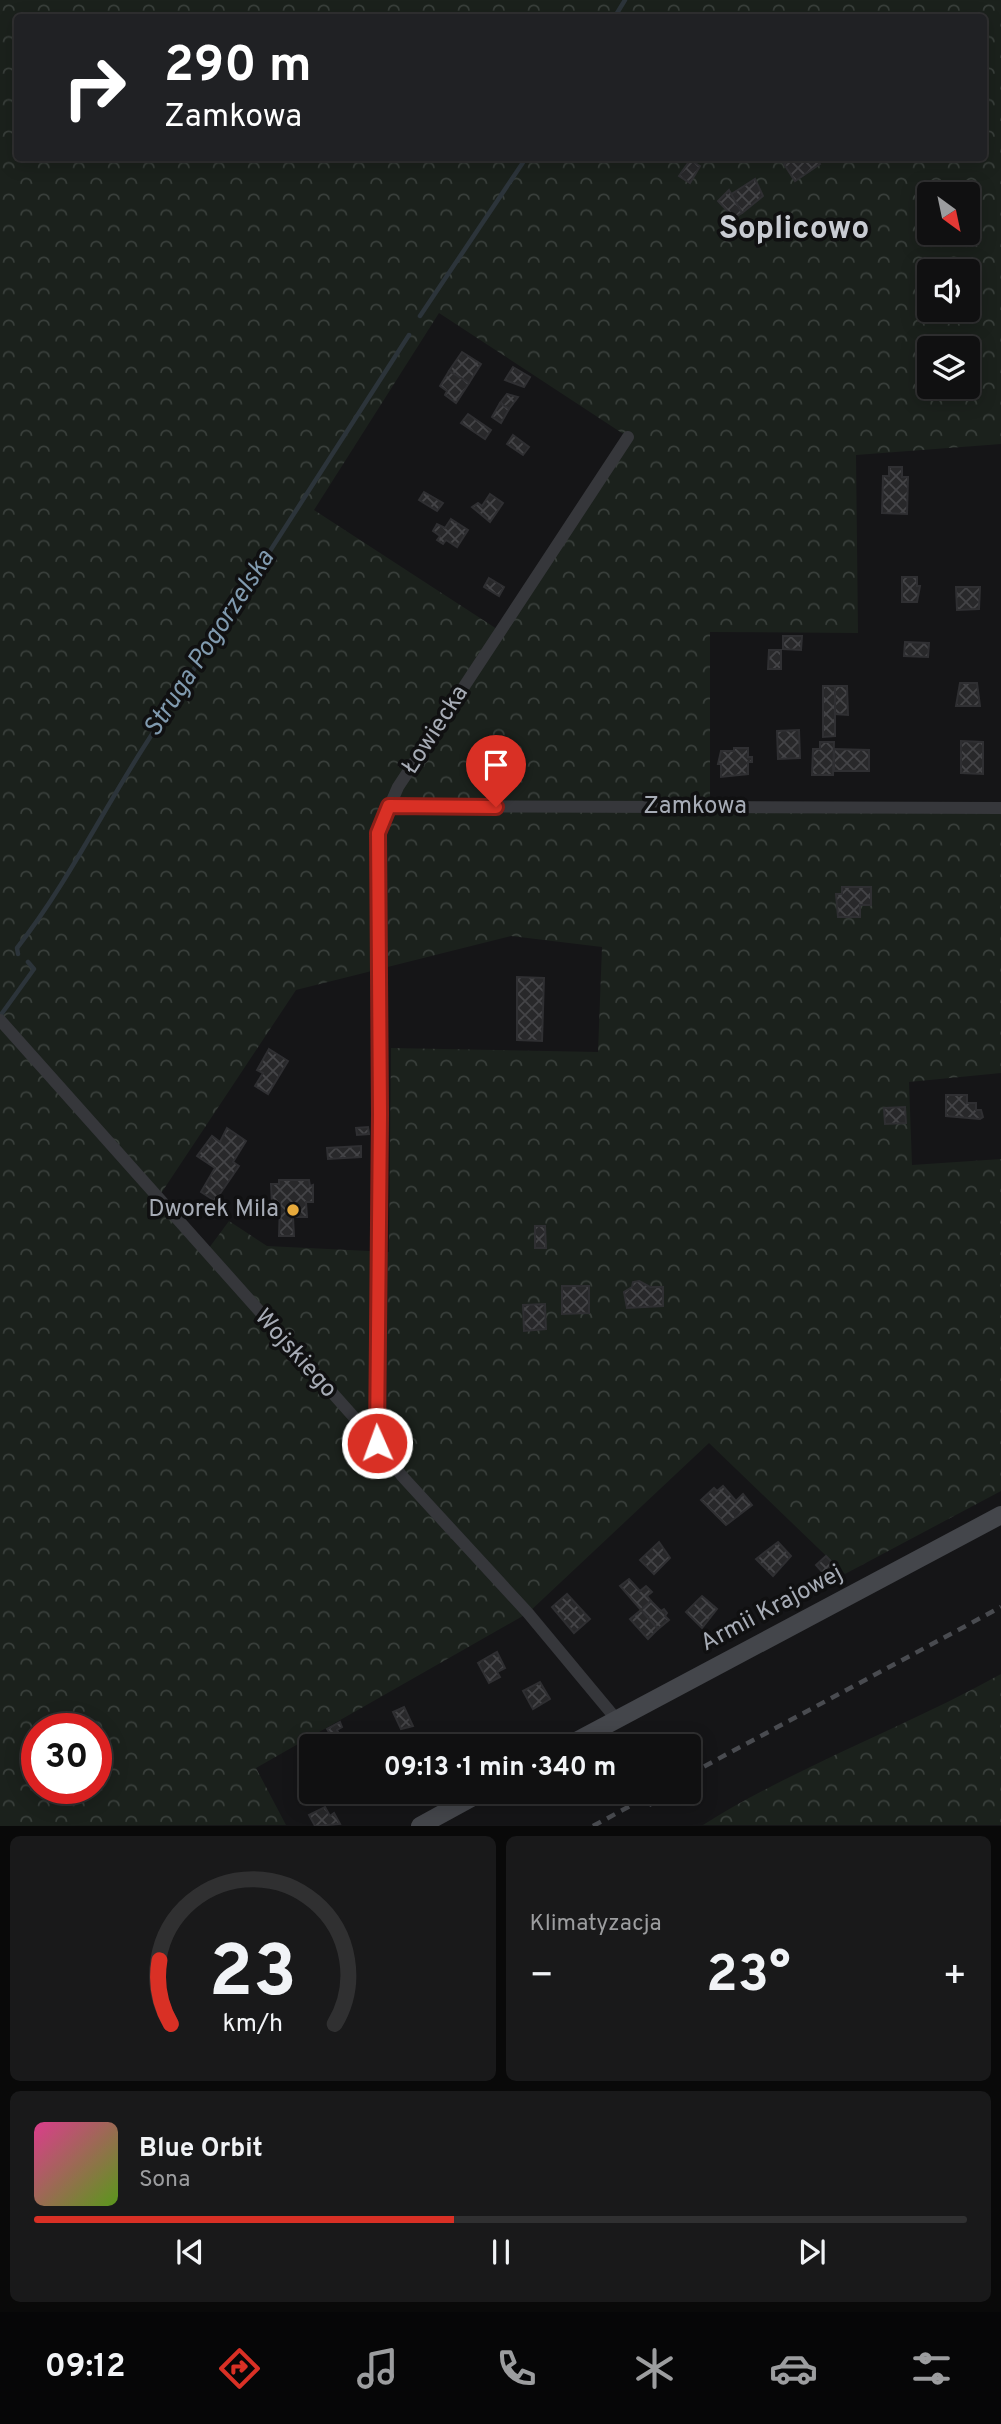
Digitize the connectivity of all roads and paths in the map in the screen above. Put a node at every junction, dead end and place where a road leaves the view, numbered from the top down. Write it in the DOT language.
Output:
graph roads {
  1 [pos="628,437"];
  2 [pos="389,806"];
  3 [pos="1001,808"];
  4 [pos="3,1022"];
  5 [pos="377,1443"];
  6 [pos="1001,1515"];
  7 [pos="617,1720"];
  8 [pos="590,1734"];
  9 [pos="459,1804"];
  10 [pos="420,1825"];
  1 -- 2 [label="street, Łowiecka"];
  2 -- 3 [label="street, Zamkowa"];
  2 -- 5 [label="street, Łowiecka"];
  4 -- 5 [label="street, Wojskiego"];
  5 -- 7 [label="street, Wojskiego"];
  6 -- 7 [label="main road, Armii Krajowej"];
  7 -- 8 [label="main road, Armii Krajowej"];
  9 -- 10 [label="main road"];
}
